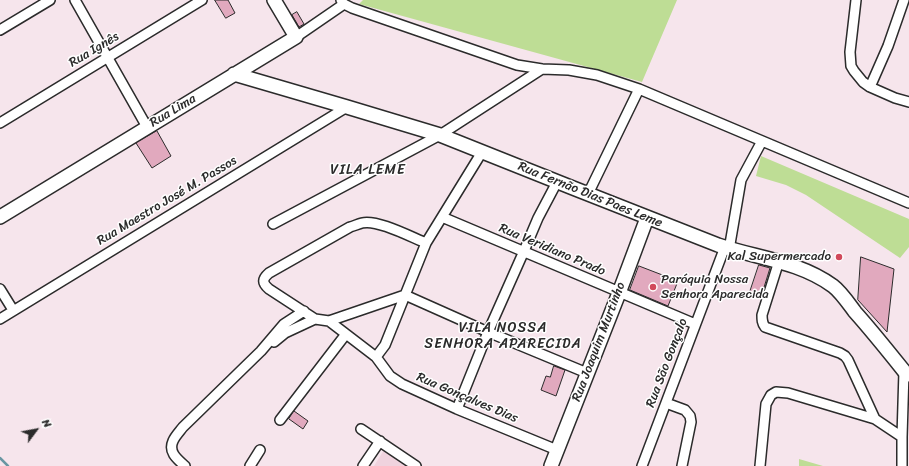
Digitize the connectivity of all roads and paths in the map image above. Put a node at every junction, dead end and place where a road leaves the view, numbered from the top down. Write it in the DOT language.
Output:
graph roads {
  1 [pos="50,0"];
  2 [pos="75,0"];
  3 [pos="202,0"];
  4 [pos="274,0"];
  5 [pos="856,0"];
  6 [pos="904,0"];
  7 [pos="347,2"];
  8 [pos="0,30"];
  9 [pos="296,37"];
  10 [pos="107,58"];
  11 [pos="542,69"];
  12 [pos="234,74"];
  13 [pos="870,87"];
  14 [pos="639,89"];
  15 [pos="909,102"];
  16 [pos="347,106"];
  17 [pos="0,123"];
  18 [pos="147,127"];
  19 [pos="440,135"];
  20 [pos="762,141"];
  21 [pos="482,152"];
  22 [pos="557,182"];
  23 [pos="588,194"];
  24 [pos="909,203"];
  25 [pos="0,217"];
  26 [pos="442,217"];
  27 [pos="647,218"];
  28 [pos="273,224"];
  29 [pos="426,243"];
  30 [pos="727,248"];
  31 [pos="524,251"];
  32 [pos="779,261"];
  33 [pos="0,289"];
  34 [pos="619,293"];
  35 [pos="405,295"];
  36 [pos="13,310"];
  37 [pos="304,311"];
  38 [pos="0,319"];
  39 [pos="315,319"];
  40 [pos="329,321"];
  41 [pos="695,324"];
  42 [pos="488,332"];
  43 [pos="346,334"];
  44 [pos="261,351"];
  45 [pos="376,357"];
  46 [pos="587,373"];
  47 [pos="907,373"];
  48 [pos="666,403"];
  49 [pos="457,410"];
  50 [pos="875,419"];
  51 [pos="280,420"];
  52 [pos="361,429"];
  53 [pos="902,437"];
  54 [pos="380,441"];
  55 [pos="260,450"];
  56 [pos="557,450"];
  57 [pos="184,466"];
  58 [pos="250,466"];
  59 [pos="363,466"];
  60 [pos="416,466"];
  61 [pos="551,466"];
  62 [pos="642,466"];
  63 [pos="682,466"];
  64 [pos="760,466"];
  65 [pos="902,466"];
  1 -- 8 [label="street"];
  2 -- 10 [label="street"];
  3 -- 10 [label="street, Rua Ignês"];
  4 -- 9 [label="main road"];
  5 -- 13 [label="street"];
  6 -- 13 [label="street"];
  7 -- 9 [label="street, Rua Lima"];
  7 -- 11 [label="street"];
  9 -- 12 [label="main road, Rua Lima"];
  10 -- 17 [label="street, Rua Ignês"];
  10 -- 18 [label="street"];
  11 -- 14 [label="street"];
  11 -- 19 [label="street"];
  12 -- 16 [label="main road, Rua Fernão Dias Paes Leme"];
  12 -- 18 [label="main road, Rua Lima"];
  13 -- 15 [label="street"];
  14 -- 20 [label="street"];
  14 -- 23 [label="street"];
  16 -- 19 [label="main road, Rua Fernão Dias Paes Leme"];
  16 -- 36 [label="street, Rua Maestro José M. Passos"];
  18 -- 25 [label="main road, Rua Lima"];
  19 -- 21 [label="main road, Rua Fernão Dias Paes Leme"];
  19 -- 28 [label="street"];
  20 -- 24 [label="street"];
  20 -- 30 [label="street, Rua São Gonçalo"];
  21 -- 22 [label="main road, Rua Fernão Dias Paes Leme"];
  21 -- 26 [label="street"];
  22 -- 23 [label="main road, Rua Fernão Dias Paes Leme"];
  22 -- 31 [label="street"];
  23 -- 27 [label="main road, Rua Fernão Dias Paes Leme"];
  26 -- 29 [label="street"];
  26 -- 31 [label="street, Rua Veridiano Prado"];
  27 -- 30 [label="main road, Rua Fernão Dias Paes Leme"];
  27 -- 34 [label="main road, Rua Joaquim Murtinho"];
  29 -- 35 [label="street"];
  29 -- 37 [label="street"];
  30 -- 32 [label="main road, Rua Fernão Dias Paes Leme"];
  30 -- 41 [label="street, Rua São Gonçalo"];
  31 -- 34 [label="street, Rua Veridiano Prado"];
  31 -- 42 [label="street"];
  32 -- 47 [label="main road, Rua Fernão Dias Paes Leme"];
  32 -- 50 [label="street"];
  33 -- 36 [label="street"];
  34 -- 41 [label="street, Rua Veridiano Prado"];
  34 -- 46 [label="main road, Rua Joaquim Murtinho"];
  35 -- 40 [label="street"];
  35 -- 42 [label="street"];
  35 -- 45 [label="street"];
  36 -- 38 [label="street, Rua Maestro José M. Passos"];
  37 -- 39 [label="street"];
  37 -- 44 [label="street"];
  39 -- 40 [label="street"];
  39 -- 44 [label="street"];
  40 -- 43 [label="street, Rua Gonçalves Dias"];
  41 -- 48 [label="street, Rua São Gonçalo"];
  42 -- 46 [label="street"];
  42 -- 49 [label="street"];
  43 -- 45 [label="street, Rua Gonçalves Dias"];
  43 -- 51 [label="street"];
  44 -- 57 [label="street"];
  45 -- 49 [label="street, Rua Gonçalves Dias"];
  46 -- 56 [label="main road, Rua Joaquim Murtinho"];
  47 -- 53 [label="street"];
  48 -- 62 [label="street, Rua São Gonçalo"];
  48 -- 63 [label="street"];
  49 -- 56 [label="street, Rua Gonçalves Dias"];
  50 -- 53 [label="street"];
  50 -- 64 [label="street"];
  52 -- 54 [label="street"];
  53 -- 65 [label="street"];
  54 -- 59 [label="street"];
  54 -- 60 [label="street"];
  55 -- 58 [label="street"];
  56 -- 61 [label="main road, Rua Joaquim Murtinho"];
}
